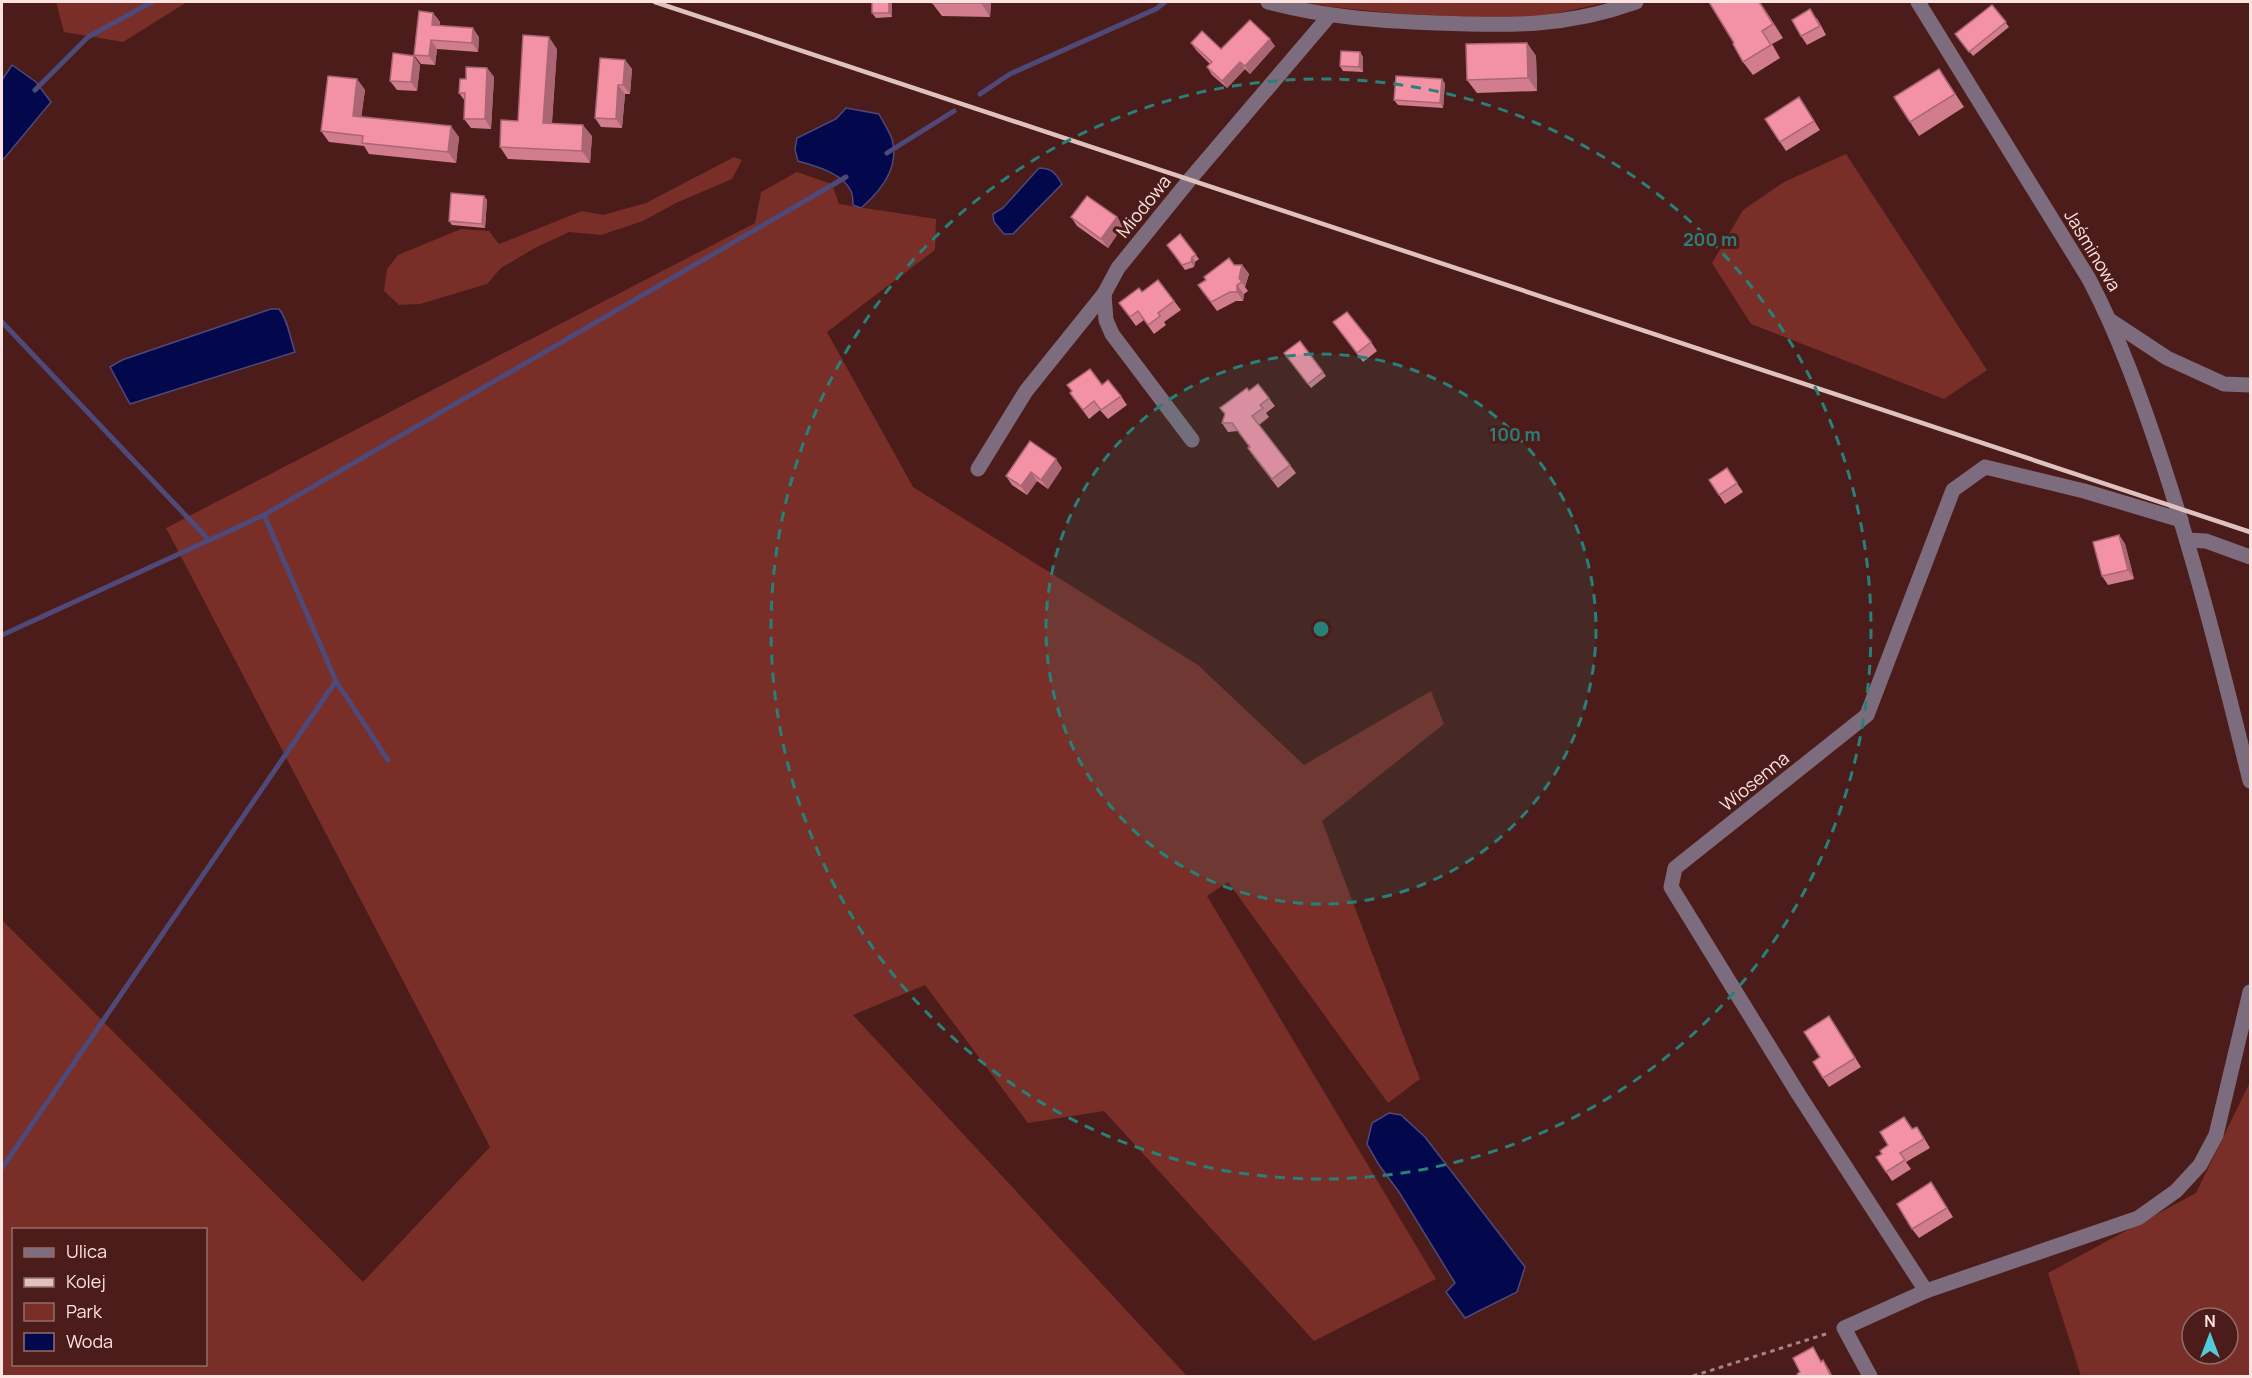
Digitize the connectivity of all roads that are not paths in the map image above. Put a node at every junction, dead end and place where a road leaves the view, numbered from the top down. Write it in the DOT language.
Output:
graph roads {
  1 [pos="1269,2"];
  2 [pos="1636,2"];
  3 [pos="1918,2"];
  4 [pos="1330,15"];
  5 [pos="1104,294"];
  6 [pos="2111,321"];
  7 [pos="2250,385"];
  8 [pos="1192,440"];
  9 [pos="978,469"];
  10 [pos="2181,520"];
  11 [pos="2187,540"];
  12 [pos="2250,557"];
  13 [pos="2250,781"];
  14 [pos="2250,992"];
  15 [pos="1926,1291"];
  16 [pos="1870,1377"];
  1 -- 4 [label="street"];
  2 -- 4 [label="street"];
  3 -- 6 [label="street, Jaśminowa"];
  4 -- 5 [label="street, Miodowa"];
  5 -- 8 [label="street"];
  5 -- 9 [label="street, Miodowa"];
  6 -- 7 [label="street"];
  6 -- 10 [label="street, Jaśminowa"];
  10 -- 11 [label="street, Jaśminowa"];
  10 -- 15 [label="street, Wiosenna"];
  11 -- 12 [label="street"];
  11 -- 13 [label="street, Jaśminowa"];
  14 -- 15 [label="street"];
  15 -- 16 [label="street"];
}
